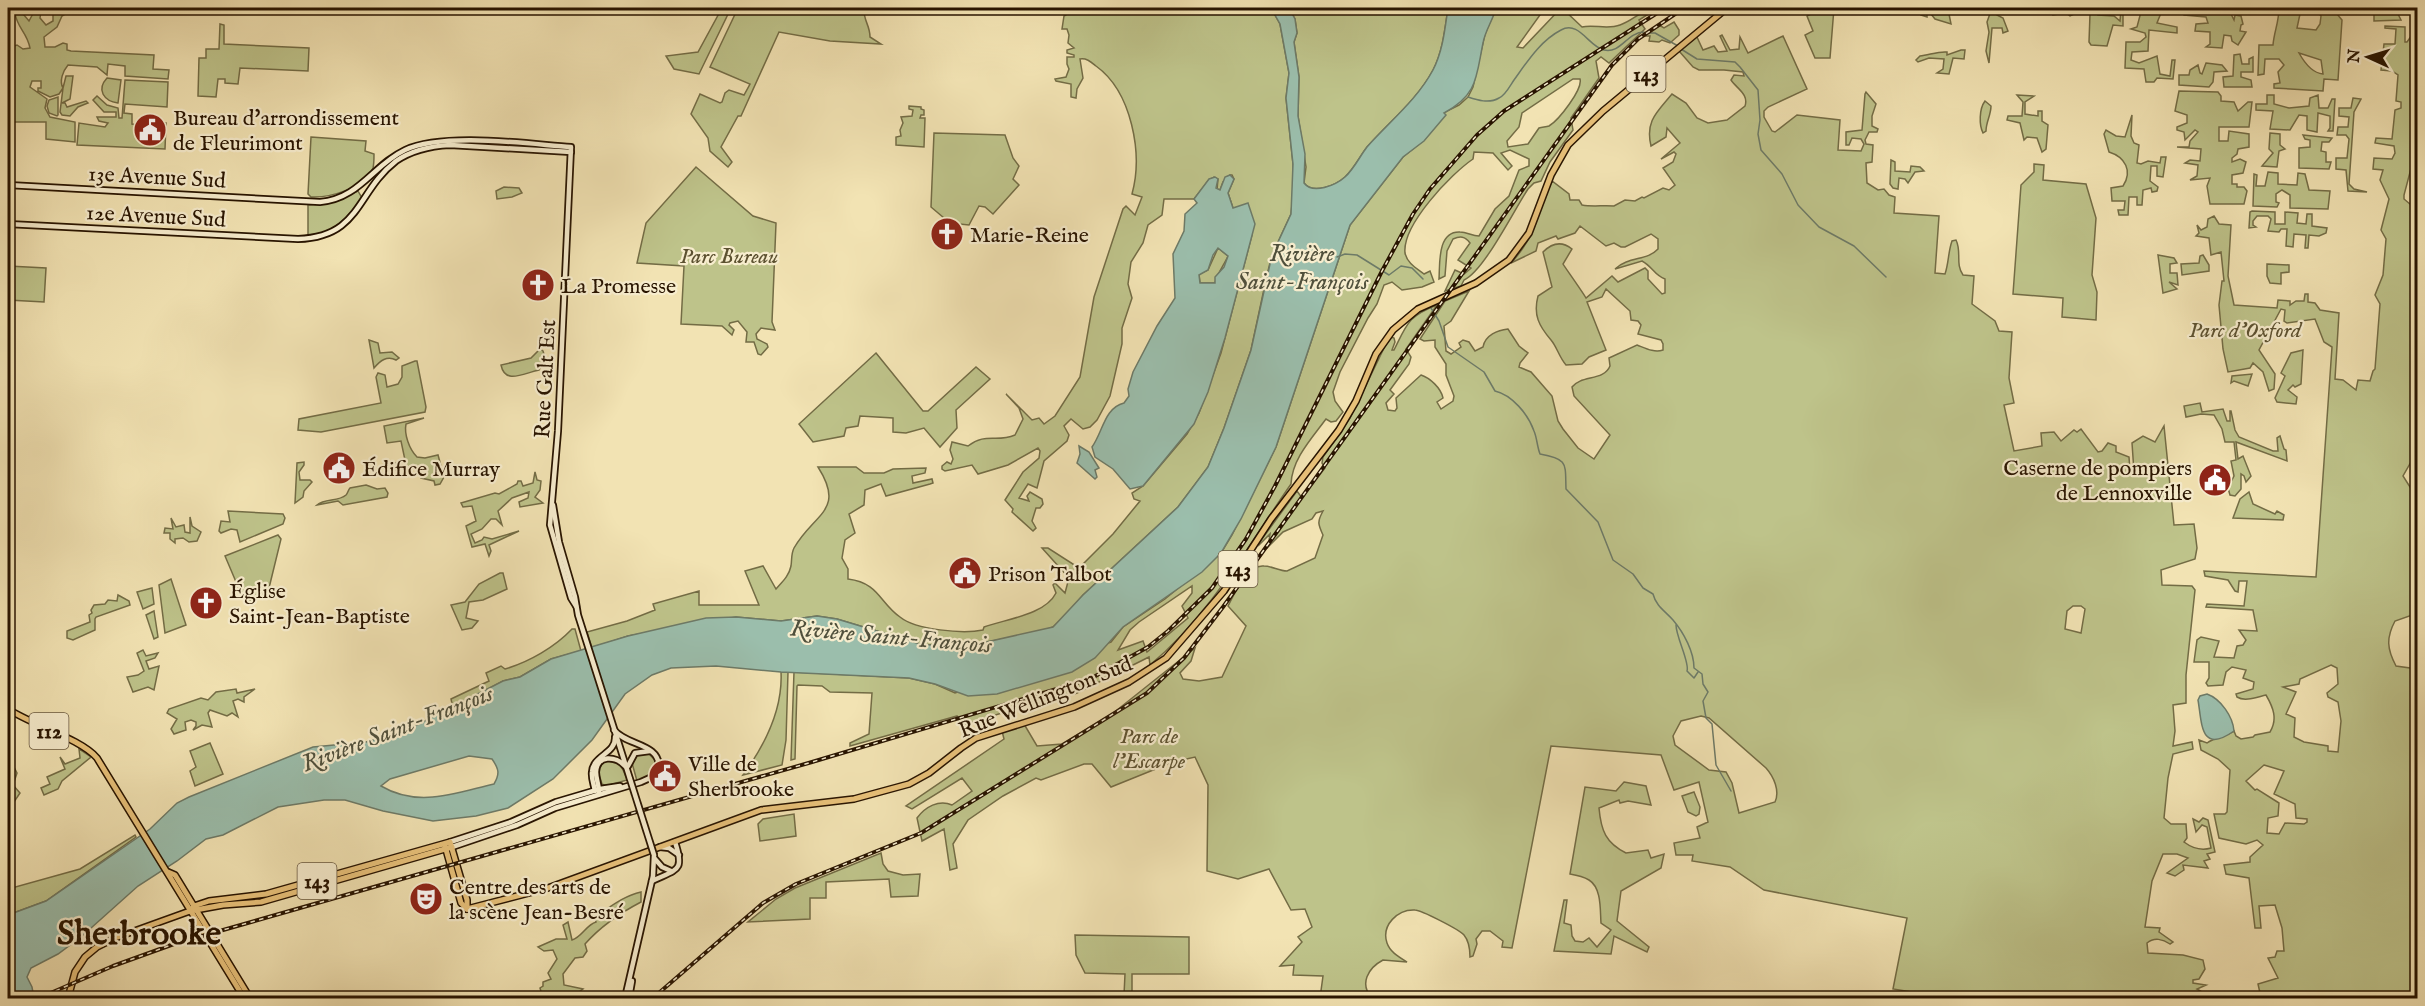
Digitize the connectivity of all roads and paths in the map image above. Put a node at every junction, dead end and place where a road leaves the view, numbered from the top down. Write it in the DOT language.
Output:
graph roads {
  1 [pos="1727,8"];
  2 [pos="571,150"];
  3 [pos="8,185"];
  4 [pos="360,187"];
  5 [pos="366,196"];
  6 [pos="8,224"];
  7 [pos="8,709"];
  8 [pos="615,730"];
  9 [pos="652,751"];
  10 [pos="627,768"];
  11 [pos="598,792"];
  12 [pos="675,842"];
  13 [pos="448,845"];
  14 [pos="660,847"];
  15 [pos="654,857"];
  16 [pos="680,857"];
  17 [pos="674,871"];
  18 [pos="652,881"];
  19 [pos="193,909"];
  20 [pos="68,999"];
  21 [pos="244,999"];
  22 [pos="250,999"];
  23 [pos="627,999"];
  1 -- 12 [label="main road, Rue Wellington Sud / 143"];
  2 -- 4 [label="main road, 13e Avenue Sud"];
  2 -- 5 [label="main road, 12e Avenue Sud"];
  2 -- 8 [label="main road, Rue Galt Est"];
  3 -- 4 [label="main road, 13e Avenue Sud"];
  4 -- 5 [label="main road"];
  5 -- 6 [label="main road, 12e Avenue Sud"];
  7 -- 19 [label="main road, 112"];
  8 -- 9 [label="main road"];
  8 -- 10 [label="main road, Rue Galt Est"];
  8 -- 11 [label="main road"];
  9 -- 10 [label="main road"];
  9 -- 11 [label="main road"];
  10 -- 11 [label="main road"];
  10 -- 15 [label="main road, Rue Galt Est, bridge"];
  11 -- 13 [label="main road"];
  12 -- 14 [label="main road, Rue Wellington Sud / 143"];
  12 -- 16 [label="main road"];
  13 -- 14 [label="main road, Rue Wellington Sud / 143"];
  13 -- 19 [label="main road, 143"];
  14 -- 16 [label="main road"];
  15 -- 17 [label="main road"];
  15 -- 18 [label="main road"];
  16 -- 17 [label="main road"];
  17 -- 18 [label="main road"];
  18 -- 23 [label="main road"];
  19 -- 20 [label="main road, 143"];
  19 -- 21 [label="main road, 112"];
  19 -- 22 [label="main road, 112"];
}
